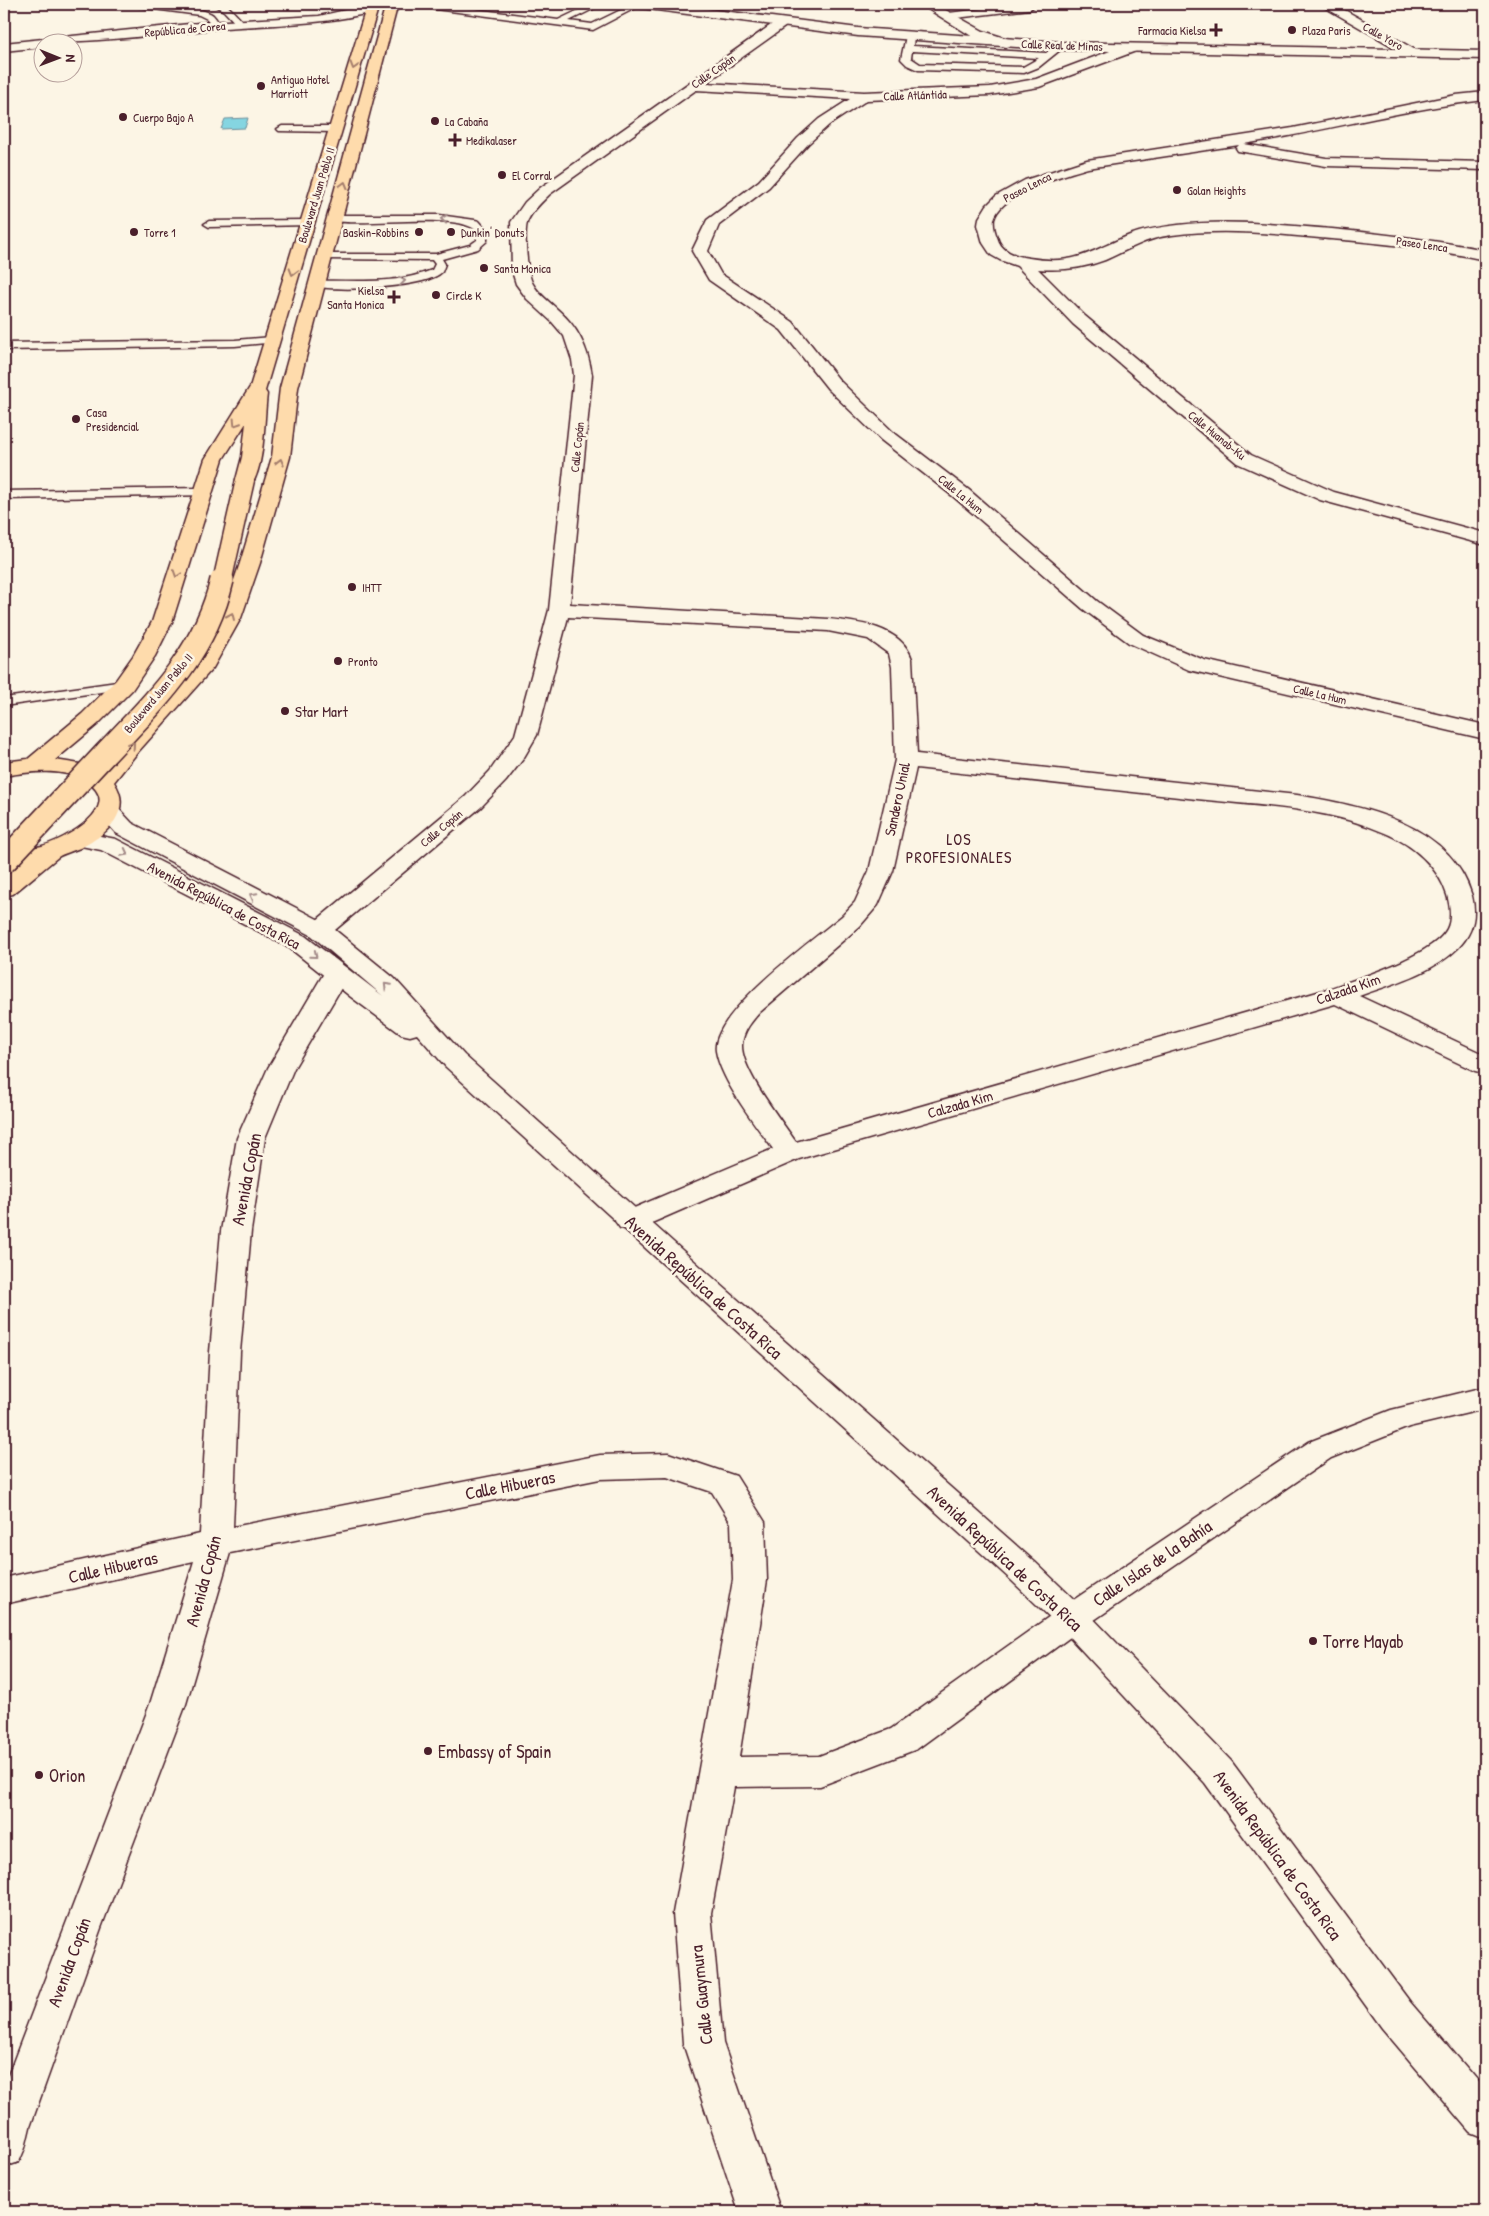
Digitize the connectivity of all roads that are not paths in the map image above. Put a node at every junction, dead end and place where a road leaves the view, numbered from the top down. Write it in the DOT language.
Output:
graph roads {
  1 [pos="139,4"];
  2 [pos="216,4"];
  3 [pos="331,4"];
  4 [pos="396,4"];
  5 [pos="420,4"];
  6 [pos="579,4"];
  7 [pos="640,4"];
  8 [pos="926,4"];
  9 [pos="1200,4"];
  10 [pos="1216,4"];
  11 [pos="1325,4"];
  12 [pos="437,5"];
  13 [pos="373,6"];
  14 [pos="1030,6"];
  15 [pos="948,16"];
  16 [pos="321,21"];
  17 [pos="782,22"];
  18 [pos="558,23"];
  19 [pos="241,24"];
  20 [pos="216,26"];
  21 [pos="364,32"];
  22 [pos="82,39"];
  23 [pos="909,42"];
  24 [pos="1006,43"];
  25 [pos="32,44"];
  26 [pos="1061,46"];
  27 [pos="4,47"];
  28 [pos="1132,48"];
  29 [pos="1414,53"];
  30 [pos="1485,55"];
  31 [pos="1048,56"];
  32 [pos="691,86"];
  33 [pos="864,96"];
  34 [pos="1485,96"];
  35 [pos="282,129"];
  36 [pos="336,129"];
  37 [pos="1219,144"];
  38 [pos="1485,166"];
  39 [pos="335,218"];
  40 [pos="307,223"];
  41 [pos="210,224"];
  42 [pos="1485,254"];
  43 [pos="325,256"];
  44 [pos="436,257"];
  45 [pos="1022,262"];
  46 [pos="318,284"];
  47 [pos="272,340"];
  48 [pos="4,347"];
  49 [pos="259,387"];
  50 [pos="289,388"];
  51 [pos="251,457"];
  52 [pos="204,492"];
  53 [pos="4,495"];
  54 [pos="1485,539"];
  55 [pos="559,610"];
  56 [pos="124,685"];
  57 [pos="4,702"];
  58 [pos="1485,732"];
  59 [pos="906,760"];
  60 [pos="35,765"];
  61 [pos="5,769"];
  62 [pos="102,783"];
  63 [pos="108,810"];
  64 [pos="79,839"];
  65 [pos="53,850"];
  66 [pos="4,857"];
  67 [pos="4,862"];
  68 [pos="4,889"];
  69 [pos="320,930"];
  70 [pos="337,973"];
  71 [pos="1337,995"];
  72 [pos="455,1061"];
  73 [pos="1485,1065"];
  74 [pos="789,1153"];
  75 [pos="630,1221"];
  76 [pos="1485,1398"];
  77 [pos="216,1543"];
  78 [pos="4,1591"];
  79 [pos="1072,1618"];
  80 [pos="718,1772"];
  81 [pos="1485,2119"];
  82 [pos="4,2148"];
  83 [pos="760,2212"];
  1 -- 20 [label="lane"];
  2 -- 19 [label="lane"];
  3 -- 13 [label="lane"];
  39 -- 4 [label="main road, Boulevard Juan Pablo II, one-way"];
  5 -- 12 [label="lane"];
  6 -- 18 [label="lane"];
  7 -- 17 [label="street, Calle Real de Minas"];
  7 -- 18 [label="lane"];
  8 -- 15 [label="street"];
  9 -- 10 [label="street"];
  11 -- 29 [label="street, Calle Yoro"];
  12 -- 18 [label="lane"];
  13 -- 16 [label="street, República de Corea"];
  13 -- 21 [label="main road, Boulevard Juan Pablo II"];
  14 -- 15 [label="lane"];
  15 -- 24 [label="street"];
  16 -- 19 [label="street, República de Corea"];
  16 -- 21 [label="street, República de Corea"];
  17 -- 23 [label="street, Calle Real de Minas"];
  17 -- 32 [label="street, Calle Copán"];
  19 -- 20 [label="street, República de Corea"];
  20 -- 22 [label="street, República de Corea"];
  21 -- 36 [label="main road, Boulevard Juan Pablo II, one-way"];
  23 -- 24 [label="street, Calle Real de Minas"];
  23 -- 31 [label="lane"];
  23 -- 31 [label="lane"];
  24 -- 26 [label="street, Calle Real de Minas"];
  25 -- 27 [label="street"];
  26 -- 28 [label="street, Calle Real de Minas"];
  26 -- 31 [label="lane"];
  28 -- 29 [label="street, Calle Real de Minas"];
  28 -- 33 [label="street, Calle Atlántida"];
  29 -- 30 [label="street, Calle Real de Minas"];
  32 -- 33 [label="street, Calle Atlántida"];
  32 -- 55 [label="street, Calle Copán"];
  33 -- 58 [label="street, Calle La Hum"];
  34 -- 37 [label="street, Paseo Lenca"];
  35 -- 36 [label="lane"];
  36 -- 40 [label="main road, Boulevard Juan Pablo II"];
  37 -- 38 [label="street"];
  37 -- 45 [label="street, Paseo Lenca"];
  39 -- 43 [label="main road, Boulevard Juan Pablo II"];
  44 -- 39 [label="lane, one-way"];
  40 -- 41 [label="lane"];
  40 -- 47 [label="main road, Boulevard Juan Pablo II, one-way"];
  42 -- 45 [label="street, Paseo Lenca"];
  43 -- 44 [label="lane"];
  43 -- 46 [label="main road, Boulevard Juan Pablo II"];
  46 -- 44 [label="lane, one-way"];
  45 -- 54 [label="street, Calle Huanab-Ku"];
  46 -- 50 [label="main road, Boulevard Juan Pablo II"];
  47 -- 48 [label="lane"];
  47 -- 49 [label="main road, Boulevard Juan Pablo II"];
  49 -- 51 [label="main road, Boulevard Juan Pablo II"];
  49 -- 52 [label="main road, Boulevard Juan Pablo II, one-way"];
  50 -- 51 [label="main road, Boulevard Juan Pablo II"];
  62 -- 50 [label="main road, Boulevard Juan Pablo II, one-way"];
  51 -- 67 [label="main road, Boulevard Juan Pablo II, bridge"];
  52 -- 53 [label="lane"];
  52 -- 56 [label="main road, Boulevard Juan Pablo II, one-way"];
  55 -- 59 [label="street, Sandero Unial"];
  55 -- 69 [label="street, Calle Copán"];
  56 -- 57 [label="lane"];
  56 -- 60 [label="main road, Boulevard Juan Pablo II"];
  59 -- 71 [label="street, Calzada Kim"];
  59 -- 74 [label="street, Sandero Unial"];
  60 -- 61 [label="main road"];
  60 -- 62 [label="main road"];
  62 -- 63 [label="main road"];
  63 -- 64 [label="main road"];
  69 -- 63 [label="street, Avenida República de Costa Rica, one-way"];
  64 -- 65 [label="main road"];
  64 -- 70 [label="street, Avenida República de Costa Rica, one-way"];
  65 -- 66 [label="main road"];
  65 -- 68 [label="main road"];
  72 -- 69 [label="street, Avenida República de Costa Rica, one-way"];
  70 -- 72 [label="street, Avenida República de Costa Rica"];
  70 -- 77 [label="street, Avenida Copán"];
  71 -- 73 [label="street"];
  71 -- 74 [label="street, Calzada Kim"];
  72 -- 75 [label="street, Avenida República de Costa Rica"];
  74 -- 75 [label="street, Calzada Kim"];
  75 -- 79 [label="street, Avenida República de Costa Rica"];
  76 -- 79 [label="street, Calle Islas de la Bahía"];
  77 -- 78 [label="street, Calle Hibueras"];
  77 -- 80 [label="street, Calle Hibueras"];
  77 -- 82 [label="street, Avenida Copán"];
  79 -- 80 [label="street, Calle Islas de la Bahía"];
  79 -- 81 [label="street, Avenida República de Costa Rica"];
  80 -- 83 [label="street, Calle Guaymura"];
}
